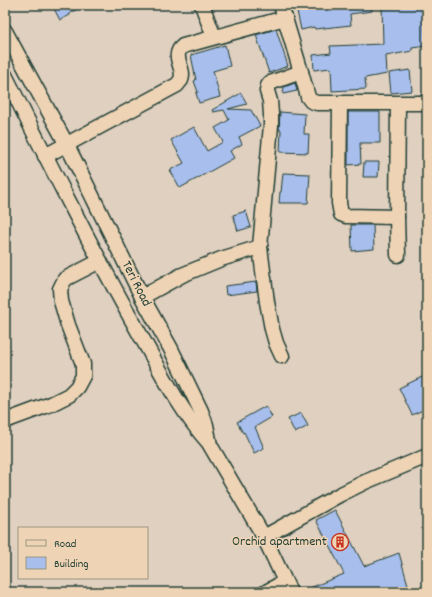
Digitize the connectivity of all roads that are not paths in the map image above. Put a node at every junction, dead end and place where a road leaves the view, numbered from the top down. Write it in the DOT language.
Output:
graph roads {
  1 [pos="202,5"];
  2 [pos="283,12"];
  3 [pos="5,31"];
  4 [pos="214,37"];
  5 [pos="301,72"];
  6 [pos="5,75"];
  7 [pos="340,103"];
  8 [pos="427,103"];
  9 [pos="398,104"];
  10 [pos="67,144"];
  11 [pos="45,156"];
  12 [pos="397,217"];
  13 [pos="260,247"];
  14 [pos="398,255"];
  15 [pos="100,261"];
  16 [pos="142,297"];
  17 [pos="282,356"];
  18 [pos="5,421"];
  19 [pos="210,445"];
  20 [pos="427,456"];
  21 [pos="264,537"];
  22 [pos="287,587"];
  23 [pos="266,592"];
  1 -- 4 [label="street"];
  2 -- 4 [label="street"];
  2 -- 5 [label="street"];
  3 -- 10 [label="street, Teri Road"];
  4 -- 10 [label="street"];
  5 -- 7 [label="street"];
  5 -- 13 [label="street"];
  6 -- 11 [label="street"];
  7 -- 9 [label="street"];
  7 -- 12 [label="street"];
  8 -- 9 [label="street"];
  9 -- 12 [label="street"];
  10 -- 11 [label="street"];
  10 -- 16 [label="street, Teri Road"];
  11 -- 15 [label="street"];
  12 -- 14 [label="street"];
  13 -- 16 [label="street"];
  13 -- 17 [label="street"];
  15 -- 18 [label="street"];
  15 -- 19 [label="street"];
  16 -- 19 [label="street, Teri Road"];
  19 -- 21 [label="street, Teri Road"];
  20 -- 21 [label="street"];
  21 -- 22 [label="street, Teri Road"];
  22 -- 23 [label="street"];
}
